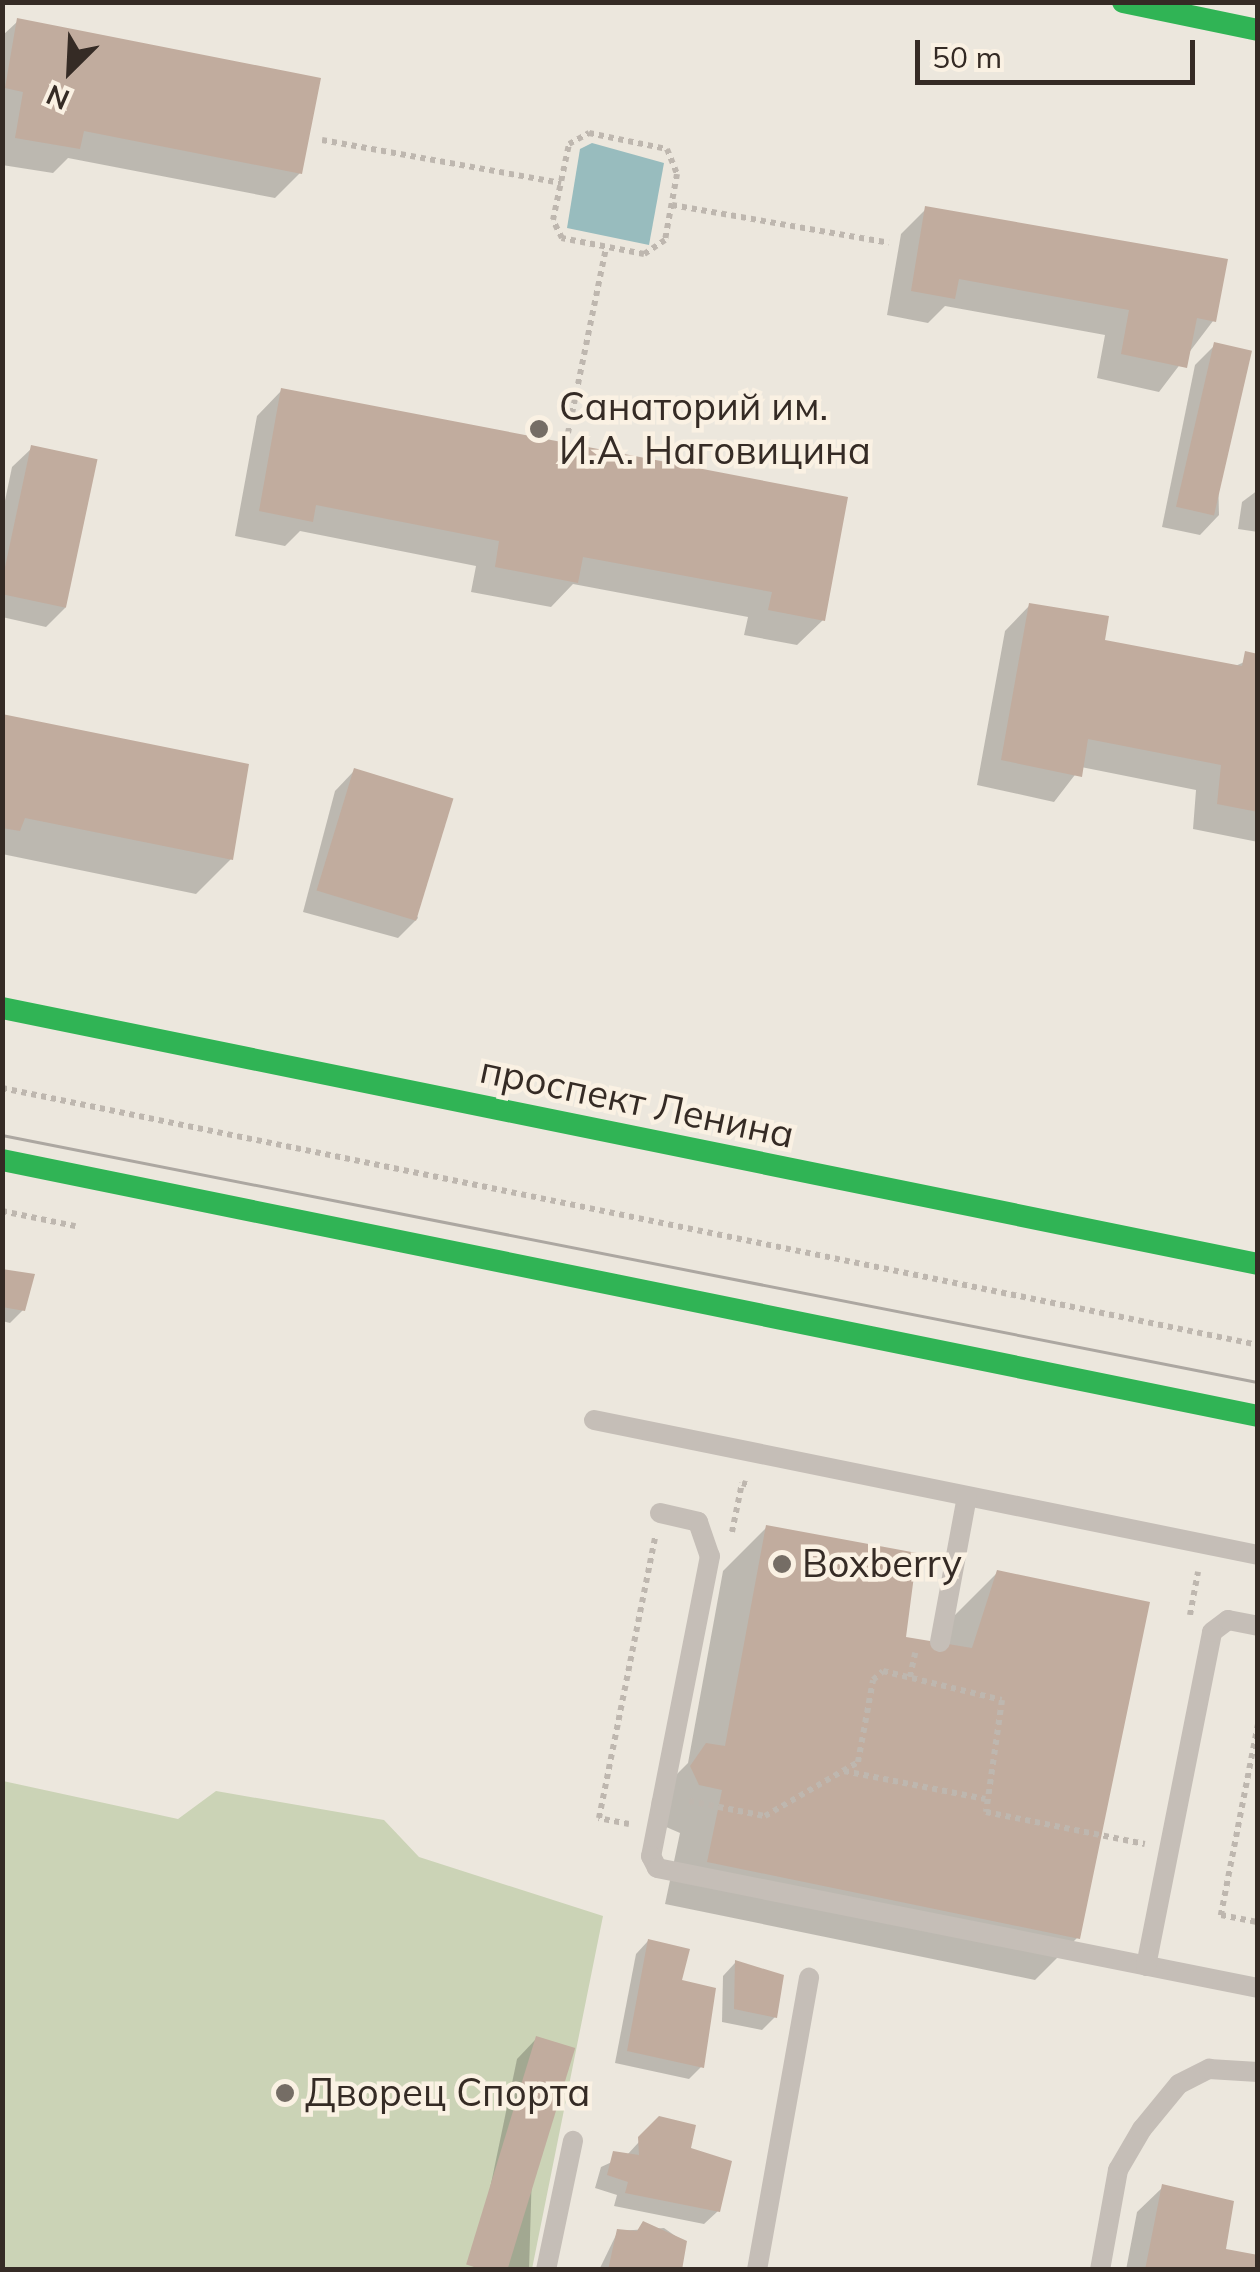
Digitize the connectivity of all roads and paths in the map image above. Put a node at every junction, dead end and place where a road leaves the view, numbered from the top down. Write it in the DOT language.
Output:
graph roads {
  1 [pos="1124,2"];
  2 [pos="1258,30"];
  3 [pos="322,140"];
  4 [pos="561,183"];
  5 [pos="672,205"];
  6 [pos="890,243"];
  7 [pos="606,248"];
  8 [pos="568,433"];
  9 [pos="2,1008"];
  10 [pos="2,1088"];
  11 [pos="2,1160"];
  12 [pos="1258,1264"];
  13 [pos="1258,1346"];
  14 [pos="1258,1416"];
  15 [pos="594,1420"];
  16 [pos="760,1487"];
  17 [pos="967,1496"];
  18 [pos="660,1513"];
  19 [pos="731,1539"];
  20 [pos="1258,1555"];
  21 [pos="1198,1572"];
  22 [pos="1258,1626"];
  23 [pos="1186,1630"];
  24 [pos="918,1639"];
  25 [pos="940,1642"];
  26 [pos="910,1677"];
  27 [pos="1258,1724"];
  28 [pos="842,1771"];
  29 [pos="684,1781"];
  30 [pos="985,1799"];
  31 [pos="718,1807"];
  32 [pos="1148,1825"];
  33 [pos="656,1830"];
  34 [pos="1144,1844"];
  35 [pos="1170,1850"];
  36 [pos="1141,1861"];
  37 [pos="1258,1922"];
  38 [pos="1146,1966"];
  39 [pos="809,1978"];
  40 [pos="1258,1988"];
  41 [pos="1258,2072"];
  42 [pos="573,2141"];
  43 [pos="546,2270"];
  44 [pos="757,2270"];
  45 [pos="1100,2270"];
  1 -- 2 [label="street"];
  3 -- 4 [label="path"];
  4 -- 5 [label="path"];
  4 -- 7 [label="path"];
  5 -- 6 [label="path"];
  5 -- 7 [label="path"];
  7 -- 8 [label="path"];
  9 -- 12 [label="street, проспект Ленина"];
  10 -- 13 [label="path"];
  11 -- 14 [label="street"];
  15 -- 17 [label="lane"];
  16 -- 19 [label="path"];
  17 -- 20 [label="lane"];
  17 -- 25 [label="lane"];
  18 -- 33 [label="lane"];
  18 -- 33 [label="path"];
  21 -- 23 [label="path"];
  22 -- 35 [label="lane"];
  24 -- 26 [label="path"];
  26 -- 28 [label="path"];
  26 -- 30 [label="path"];
  27 -- 37 [label="path"];
  28 -- 30 [label="path"];
  28 -- 31 [label="path"];
  29 -- 33 [label="path"];
  30 -- 34 [label="path"];
  32 -- 34 [label="path"];
  33 -- 38 [label="lane"];
  34 -- 35 [label="path"];
  34 -- 36 [label="path"];
  35 -- 38 [label="lane"];
  38 -- 40 [label="lane"];
  39 -- 44 [label="lane"];
  41 -- 45 [label="lane"];
  42 -- 43 [label="lane"];
}
